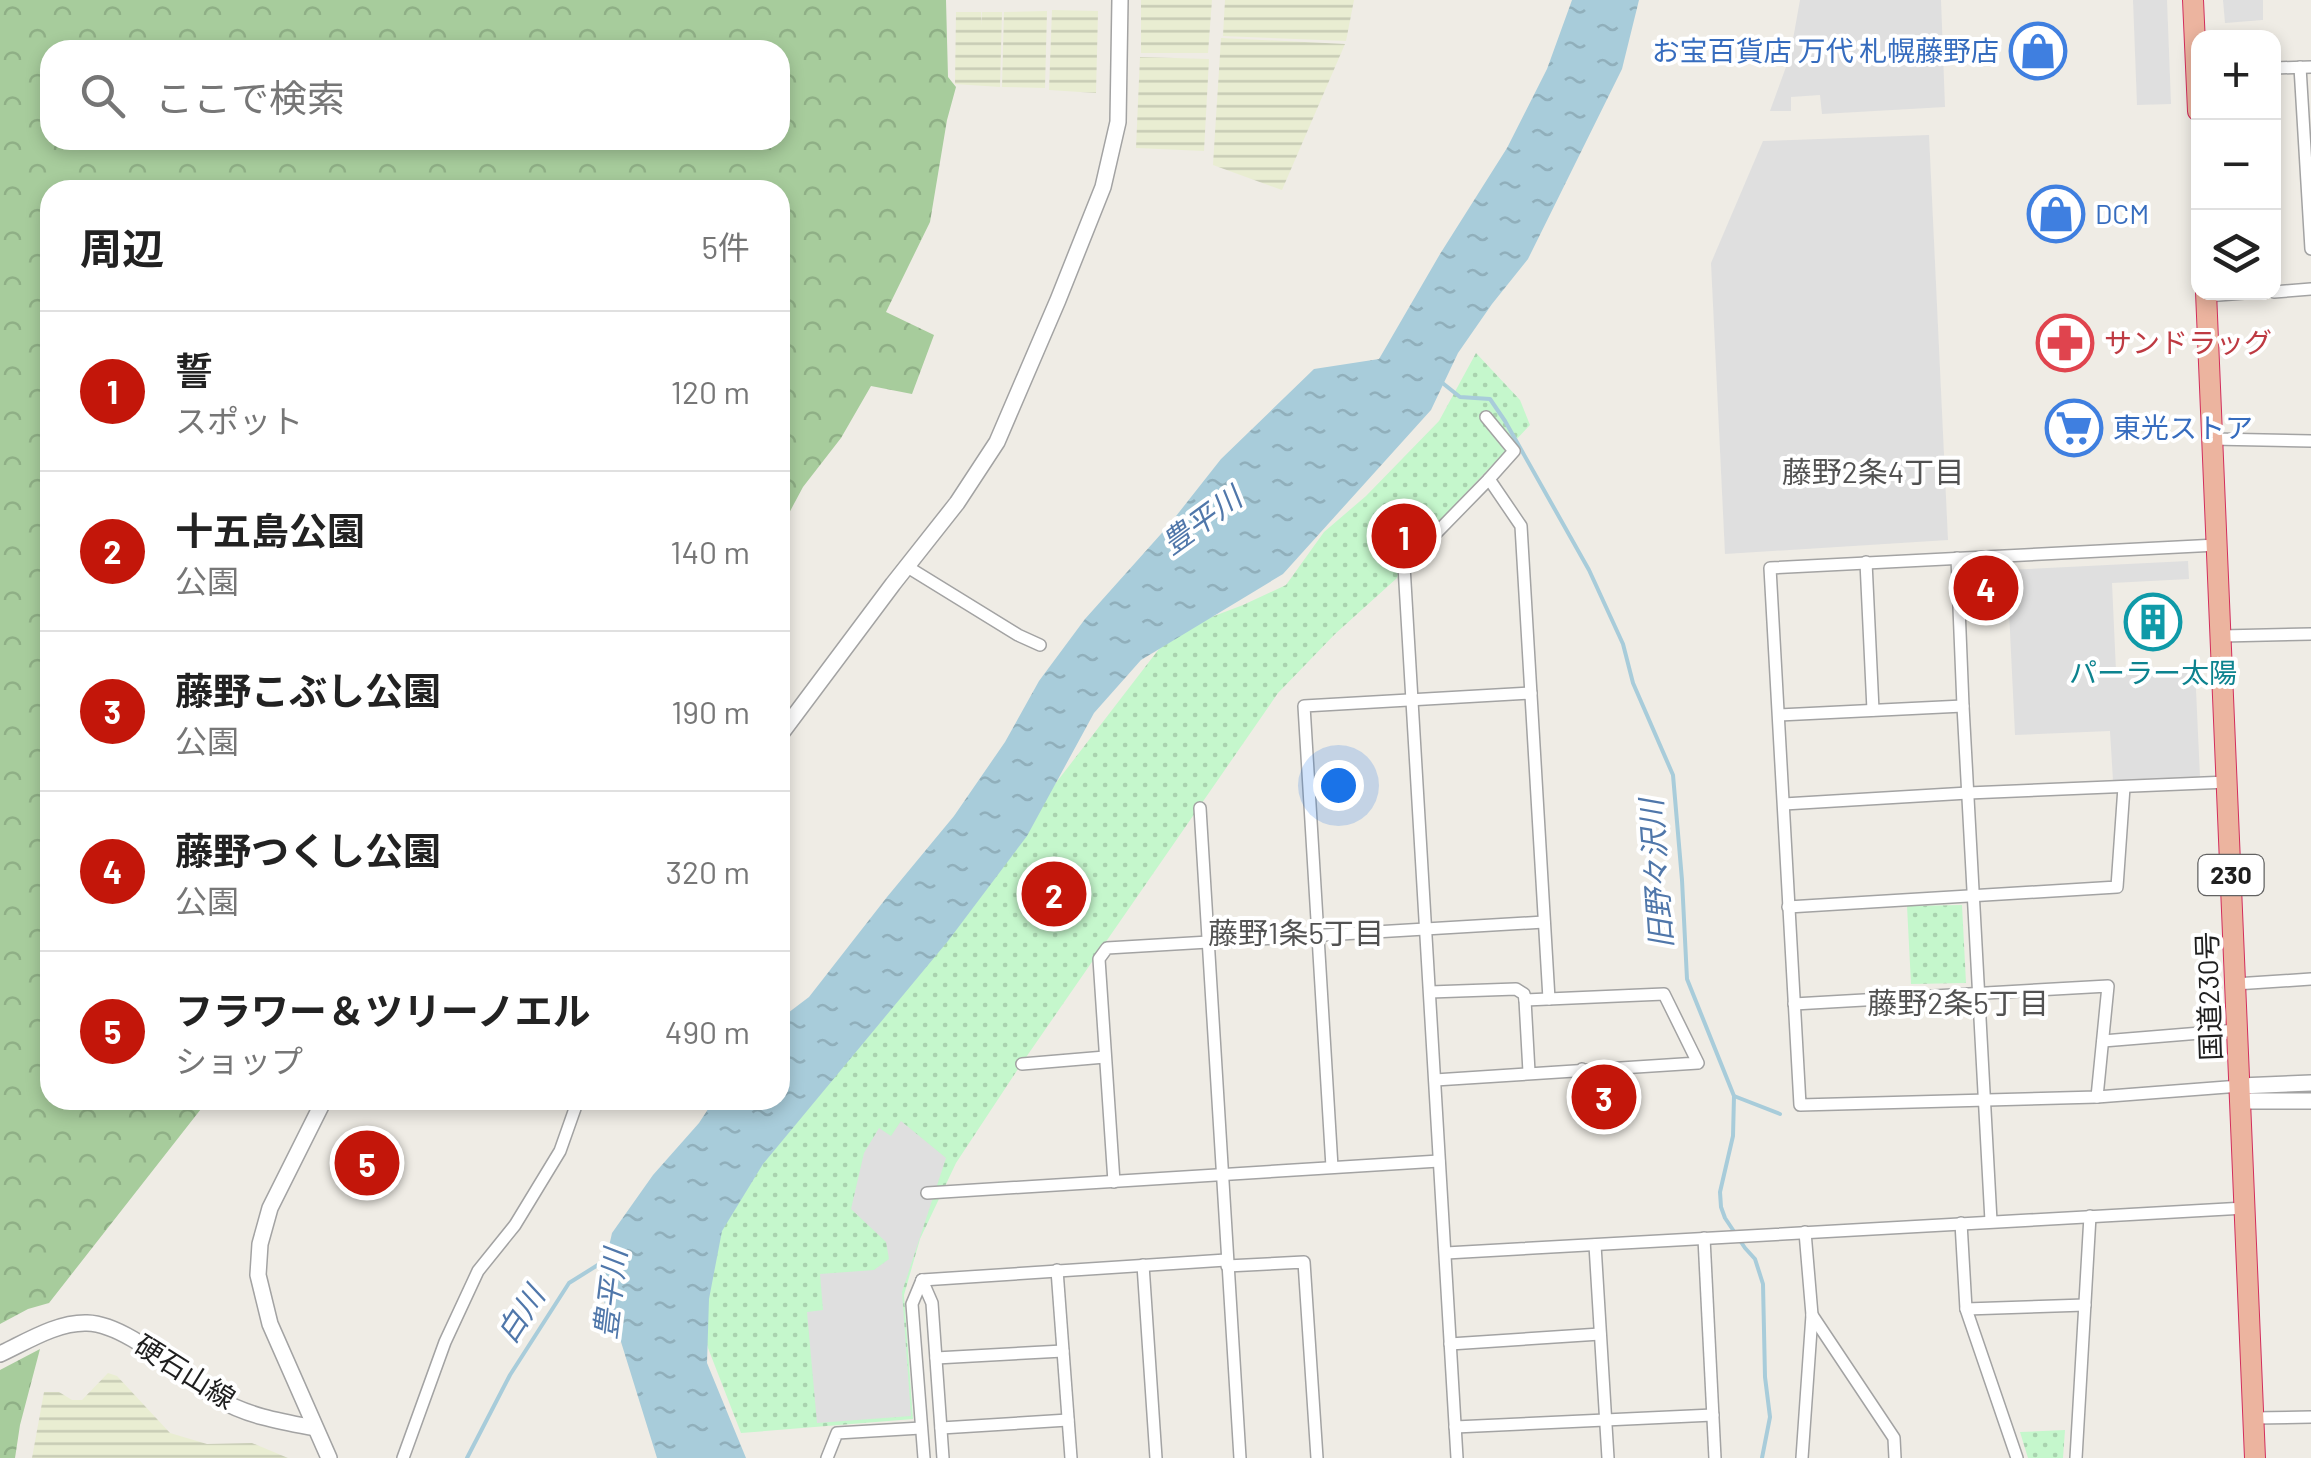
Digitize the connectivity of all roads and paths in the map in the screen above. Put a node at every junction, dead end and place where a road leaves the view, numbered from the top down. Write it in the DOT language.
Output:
graph roads {
  1 [pos="1120,0"];
  2 [pos="2193,0"];
  3 [pos="2195,30"];
  4 [pos="2305,67"];
  5 [pos="2310,230"];
  6 [pos="2311,249"];
  7 [pos="2311,289"];
  8 [pos="2281,291"];
  9 [pos="2206,300"];
  10 [pos="1486,417"];
  11 [pos="2213,439"];
  12 [pos="2311,441"];
  13 [pos="1489,479"];
  14 [pos="2217,545"];
  15 [pos="1957,558"];
  16 [pos="1866,562"];
  17 [pos="906,566"];
  18 [pos="2311,634"];
  19 [pos="2222,636"];
  20 [pos="1040,646"];
  21 [pos="1531,693"];
  22 [pos="1412,699"];
  23 [pos="1963,706"];
  24 [pos="1872,710"];
  25 [pos="1779,715"];
  26 [pos="790,722"];
  27 [pos="2228,782"];
  28 [pos="2124,787"];
  29 [pos="1968,792"];
  30 [pos="1784,804"];
  31 [pos="1200,808"];
  32 [pos="1974,896"];
  33 [pos="1788,907"];
  34 [pos="1544,922"];
  35 [pos="1425,930"];
  36 [pos="1318,936"];
  37 [pos="1208,942"];
  38 [pos="2311,980"];
  39 [pos="2236,984"];
  40 [pos="1430,992"];
  41 [pos="1978,993"];
  42 [pos="1550,999"];
  43 [pos="1524,1000"];
  44 [pos="1794,1004"];
  45 [pos="2237,1030"];
  46 [pos="2103,1041"];
  47 [pos="1105,1057"];
  48 [pos="1022,1064"];
  49 [pos="1582,1069"];
  50 [pos="1530,1072"];
  51 [pos="1435,1080"];
  52 [pos="2311,1083"];
  53 [pos="2240,1093"];
  54 [pos="2097,1097"];
  55 [pos="1984,1100"];
  56 [pos="2311,1101"];
  57 [pos="1585,1106"];
  58 [pos="319,1110"];
  59 [pos="574,1110"];
  60 [pos="1439,1161"];
  61 [pos="1332,1166"];
  62 [pos="1221,1174"];
  63 [pos="1114,1182"];
  64 [pos="927,1193"];
  65 [pos="2245,1208"];
  66 [pos="2090,1216"];
  67 [pos="1991,1222"];
  68 [pos="1961,1223"];
  69 [pos="1805,1232"];
  70 [pos="1704,1238"];
  71 [pos="1595,1244"];
  72 [pos="1446,1253"];
  73 [pos="1227,1263"];
  74 [pos="1143,1265"];
  75 [pos="1057,1270"];
  76 [pos="922,1280"];
  77 [pos="2085,1305"];
  78 [pos="1966,1309"];
  79 [pos="1812,1315"];
  80 [pos="1600,1334"];
  81 [pos="1450,1344"];
  82 [pos="1063,1351"];
  83 [pos="0,1354"];
  84 [pos="936,1358"];
  85 [pos="1713,1415"];
  86 [pos="2311,1417"];
  87 [pos="2254,1418"];
  88 [pos="1068,1420"];
  89 [pos="1605,1420"];
  90 [pos="1455,1427"];
  91 [pos="315,1428"];
  92 [pos="921,1428"];
  93 [pos="941,1428"];
  94 [pos="329,1458"];
  95 [pos="403,1458"];
  96 [pos="828,1458"];
  97 [pos="924,1458"];
  98 [pos="944,1458"];
  99 [pos="1071,1458"];
  100 [pos="1156,1458"];
  101 [pos="1240,1458"];
  102 [pos="1317,1458"];
  103 [pos="1457,1458"];
  104 [pos="1608,1458"];
  105 [pos="1715,1458"];
  106 [pos="1802,1458"];
  107 [pos="1895,1458"];
  108 [pos="2018,1458"];
  109 [pos="2076,1458"];
  110 [pos="2255,1458"];
  1 -- 17 [label="street"];
  2 -- 3 [label="highway"];
  4 -- 5 [label="street"];
  5 -- 6 [label="street"];
  7 -- 8 [label="street"];
  9 -- 11 [label="highway, 国道230号 / 230"];
  10 -- 13 [label="street"];
  11 -- 12 [label="street"];
  11 -- 14 [label="highway, 国道230号 / 230"];
  13 -- 21 [label="street"];
  13 -- 22 [label="street"];
  14 -- 15 [label="street"];
  14 -- 19 [label="highway, 国道230号 / 230"];
  15 -- 16 [label="street"];
  15 -- 23 [label="street"];
  16 -- 24 [label="street"];
  16 -- 25 [label="street"];
  17 -- 20 [label="street"];
  17 -- 26 [label="street"];
  18 -- 19 [label="street"];
  19 -- 27 [label="highway, 国道230号 / 230"];
  21 -- 22 [label="street"];
  21 -- 34 [label="street"];
  22 -- 35 [label="street"];
  22 -- 36 [label="street"];
  23 -- 24 [label="street"];
  23 -- 29 [label="street"];
  24 -- 25 [label="street"];
  25 -- 30 [label="street"];
  27 -- 28 [label="street"];
  27 -- 39 [label="highway, 国道230号 / 230"];
  28 -- 29 [label="street"];
  28 -- 32 [label="street"];
  29 -- 30 [label="street"];
  29 -- 32 [label="street"];
  30 -- 33 [label="street"];
  31 -- 37 [label="street"];
  32 -- 33 [label="street"];
  32 -- 41 [label="street"];
  33 -- 44 [label="street"];
  34 -- 35 [label="street"];
  34 -- 42 [label="street"];
  35 -- 36 [label="street"];
  35 -- 40 [label="street"];
  36 -- 37 [label="street"];
  36 -- 61 [label="street"];
  37 -- 47 [label="street"];
  37 -- 62 [label="street"];
  38 -- 39 [label="street"];
  39 -- 45 [label="highway, 国道230号 / 230"];
  40 -- 43 [label="street"];
  40 -- 51 [label="street"];
  41 -- 44 [label="street"];
  41 -- 46 [label="street"];
  41 -- 55 [label="street"];
  42 -- 43 [label="street"];
  42 -- 49 [label="street"];
  43 -- 50 [label="street"];
  44 -- 55 [label="street"];
  45 -- 46 [label="street"];
  45 -- 53 [label="highway, 国道230号 / 230"];
  46 -- 54 [label="street"];
  47 -- 48 [label="street"];
  47 -- 63 [label="street"];
  49 -- 50 [label="street"];
  49 -- 57 [label="street"];
  50 -- 51 [label="street"];
  51 -- 60 [label="street"];
  52 -- 53 [label="street"];
  53 -- 54 [label="street"];
  53 -- 56 [label="street"];
  53 -- 65 [label="highway, 国道230号 / 230"];
  54 -- 55 [label="street"];
  55 -- 67 [label="street"];
  58 -- 91 [label="street"];
  59 -- 95 [label="street"];
  60 -- 61 [label="street"];
  60 -- 72 [label="street"];
  61 -- 62 [label="street"];
  62 -- 63 [label="street"];
  62 -- 73 [label="street"];
  63 -- 64 [label="street"];
  65 -- 66 [label="street"];
  65 -- 87 [label="highway, 国道230号 / 230"];
  66 -- 67 [label="street"];
  66 -- 77 [label="street"];
  67 -- 68 [label="street"];
  68 -- 69 [label="street"];
  68 -- 78 [label="street"];
  69 -- 70 [label="street"];
  69 -- 79 [label="street"];
  70 -- 71 [label="street"];
  70 -- 85 [label="street"];
  71 -- 72 [label="street"];
  71 -- 80 [label="street"];
  72 -- 81 [label="street"];
  73 -- 74 [label="street"];
  73 -- 101 [label="street"];
  73 -- 102 [label="street"];
  74 -- 75 [label="street"];
  74 -- 100 [label="street"];
  75 -- 76 [label="street"];
  75 -- 82 [label="street"];
  76 -- 84 [label="street"];
  76 -- 92 [label="street"];
  77 -- 78 [label="street"];
  77 -- 109 [label="street"];
  78 -- 108 [label="street"];
  79 -- 106 [label="street"];
  79 -- 107 [label="street"];
  80 -- 81 [label="street"];
  80 -- 89 [label="street"];
  81 -- 90 [label="street"];
  82 -- 84 [label="street"];
  82 -- 88 [label="street"];
  83 -- 91 [label="street, 硬石山線"];
  84 -- 93 [label="street"];
  85 -- 89 [label="street"];
  85 -- 105 [label="street"];
  86 -- 87 [label="street"];
  87 -- 110 [label="highway, 国道230号 / 230"];
  88 -- 93 [label="street"];
  88 -- 99 [label="street"];
  89 -- 90 [label="street"];
  89 -- 104 [label="street"];
  90 -- 103 [label="street"];
  91 -- 94 [label="street"];
  92 -- 96 [label="street"];
  92 -- 97 [label="street"];
  93 -- 98 [label="street"];
}
